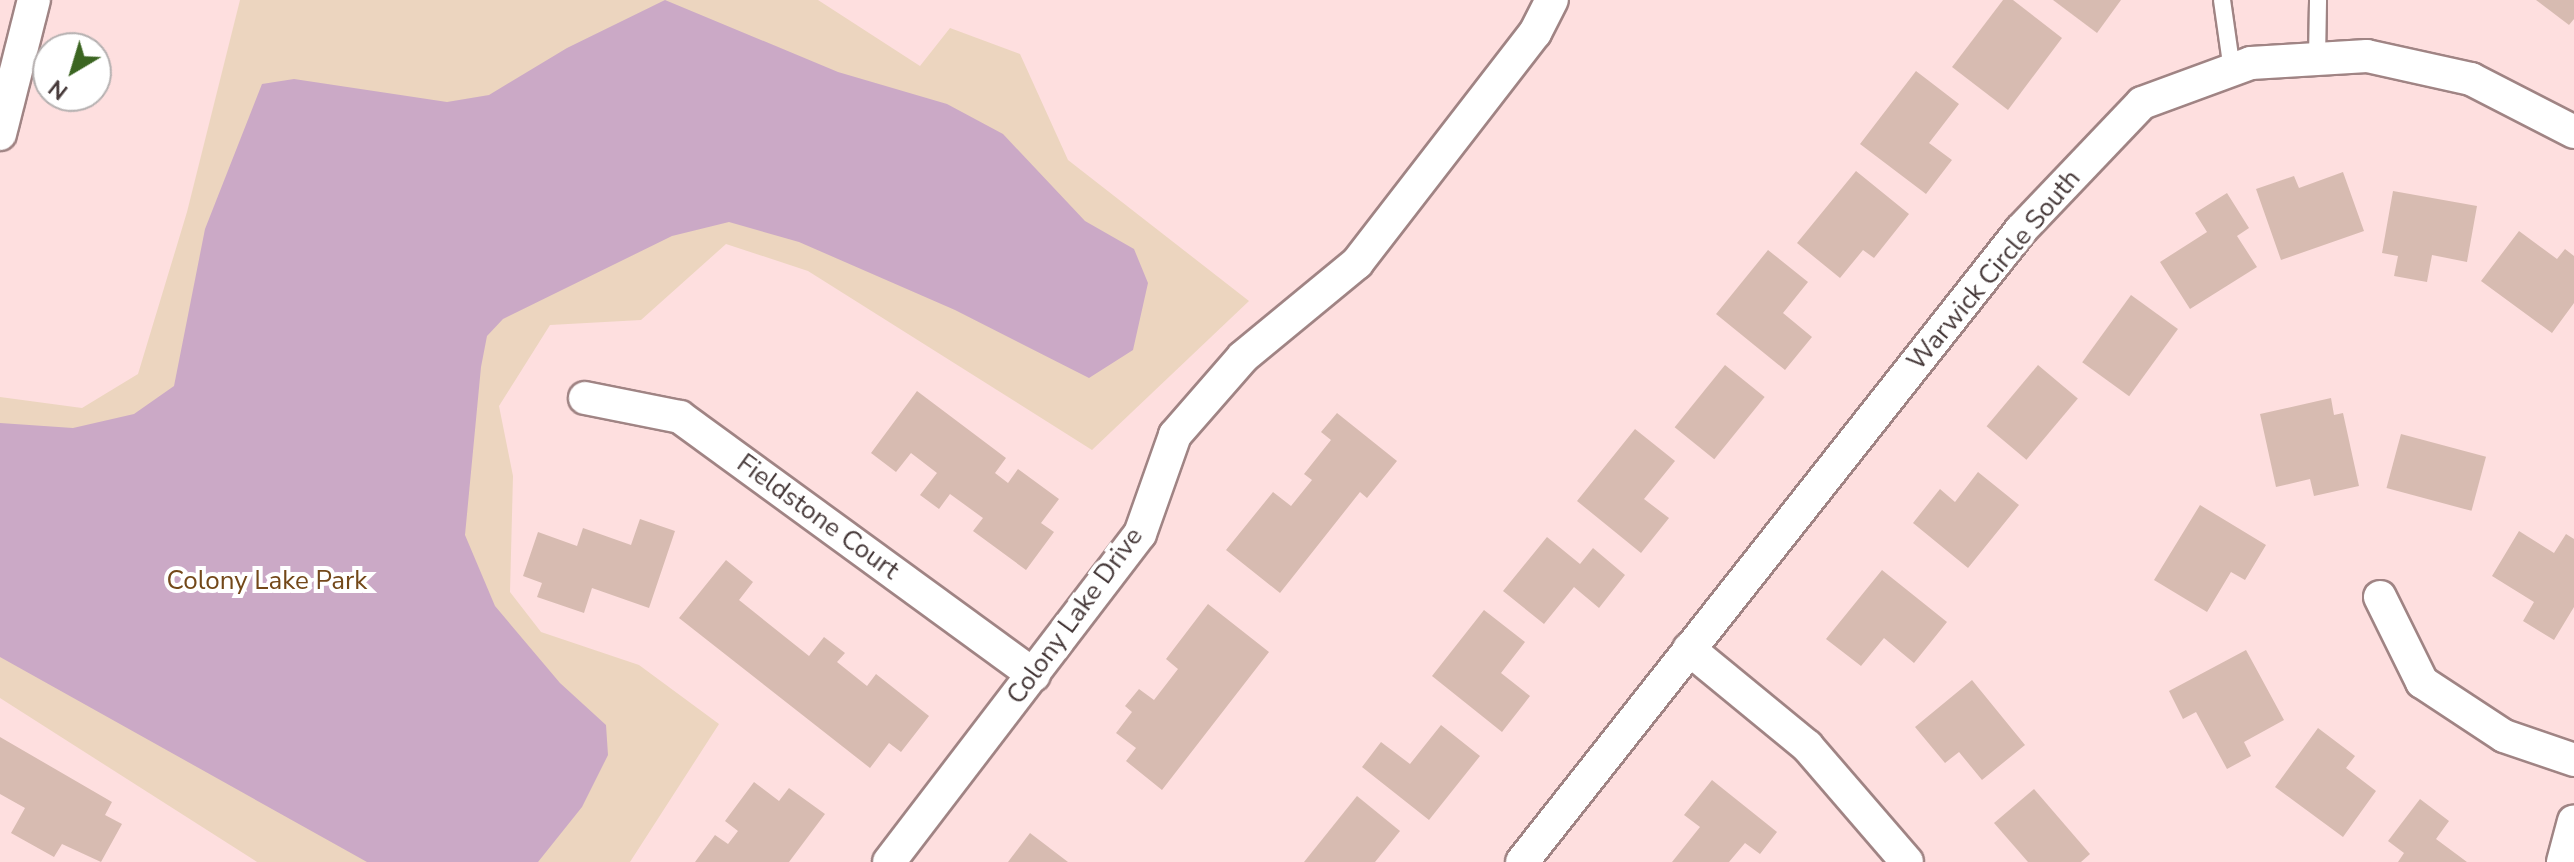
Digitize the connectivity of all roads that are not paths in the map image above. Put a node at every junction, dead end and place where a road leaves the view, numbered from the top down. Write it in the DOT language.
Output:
graph roads {
  1 [pos="34,0"];
  2 [pos="1552,0"];
  3 [pos="2222,0"];
  4 [pos="2318,0"];
  5 [pos="2317,59"];
  6 [pos="2232,70"];
  7 [pos="2574,132"];
  8 [pos="0,134"];
  9 [pos="585,398"];
  10 [pos="2380,597"];
  11 [pos="1689,649"];
  12 [pos="1034,675"];
  13 [pos="2574,760"];
  14 [pos="2574,821"];
  15 [pos="889,862"];
  16 [pos="1522,862"];
  17 [pos="1907,862"];
  18 [pos="2563,862"];
  1 -- 8 [label="street"];
  2 -- 12 [label="street, Colony Lake Drive"];
  3 -- 6 [label="lane"];
  4 -- 5 [label="lane"];
  5 -- 6 [label="street, Warwick Circle South"];
  5 -- 7 [label="street, Warwick Circle South"];
  6 -- 11 [label="street, Warwick Circle South"];
  9 -- 12 [label="street, Fieldstone Court"];
  10 -- 13 [label="street"];
  11 -- 16 [label="street, Warwick Circle South"];
  11 -- 17 [label="street"];
  12 -- 15 [label="street, Colony Lake Drive"];
  14 -- 18 [label="street"];
}
